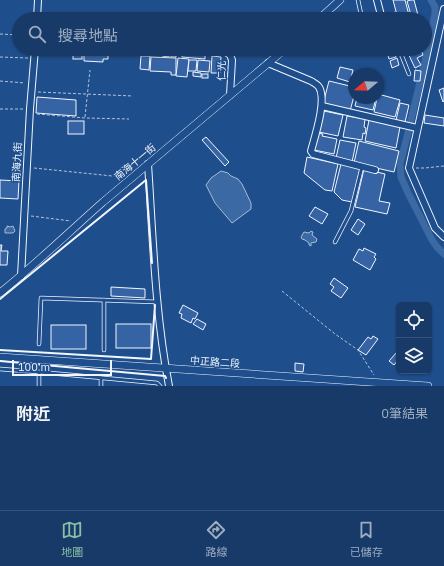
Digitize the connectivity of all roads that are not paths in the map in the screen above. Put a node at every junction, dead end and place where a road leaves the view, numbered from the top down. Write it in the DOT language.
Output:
graph roads {
  1 [pos="38,0"];
  2 [pos="340,0"];
  3 [pos="358,0"];
  4 [pos="378,0"];
  5 [pos="444,9"];
  6 [pos="37,12"];
  7 [pos="327,12"];
  8 [pos="361,12"];
  9 [pos="381,12"];
  10 [pos="34,56"];
  11 [pos="231,56"];
  12 [pos="276,56"];
  13 [pos="402,56"];
  14 [pos="268,63"];
  15 [pos="409,74"];
  16 [pos="230,95"];
  17 [pos="322,106"];
  18 [pos="417,128"];
  19 [pos="148,164"];
  20 [pos="362,167"];
  21 [pos="375,170"];
  22 [pos="444,237"];
  23 [pos="335,242"];
  24 [pos="21,276"];
  25 [pos="0,293"];
  26 [pos="104,300"];
  27 [pos="158,302"];
  28 [pos="39,344"];
  29 [pos="104,350"];
  30 [pos="0,357"];
  31 [pos="166,368"];
  32 [pos="0,369"];
  33 [pos="39,372"];
  34 [pos="101,378"];
  35 [pos="39,386"];
  36 [pos="101,386"];
  37 [pos="160,386"];
  38 [pos="169,386"];
  39 [pos="428,386"];
  1 -- 6 [label="street"];
  2 -- 7 [label="street"];
  3 -- 8 [label="lane"];
  4 -- 9 [label="street"];
  5 -- 18 [label="street"];
  10 -- 24 [label="street, 南海九街"];
  11 -- 16 [label="street, 仁光"];
  12 -- 14 [label="street, 南海十一街"];
  13 -- 15 [label="lane"];
  14 -- 16 [label="street, 南海十一街"];
  14 -- 17 [label="street"];
  16 -- 19 [label="street, 南海十一街"];
  17 -- 18 [label="street"];
  17 -- 20 [label="street"];
  18 -- 22 [label="street"];
  19 -- 24 [label="street, 南海十一街"];
  19 -- 27 [label="street"];
  20 -- 21 [label="street"];
  20 -- 23 [label="lane"];
  24 -- 25 [label="street, 南海十一街"];
  26 -- 27 [label="lane"];
  26 -- 28 [label="lane"];
  26 -- 29 [label="lane"];
  27 -- 31 [label="street"];
  30 -- 31 [label="street, 中正路二段"];
  31 -- 38 [label="street"];
  31 -- 39 [label="street, 中正路二段"];
  32 -- 33 [label="lane"];
  33 -- 34 [label="lane"];
  33 -- 35 [label="lane"];
  34 -- 36 [label="lane"];
  34 -- 37 [label="lane"];
}
